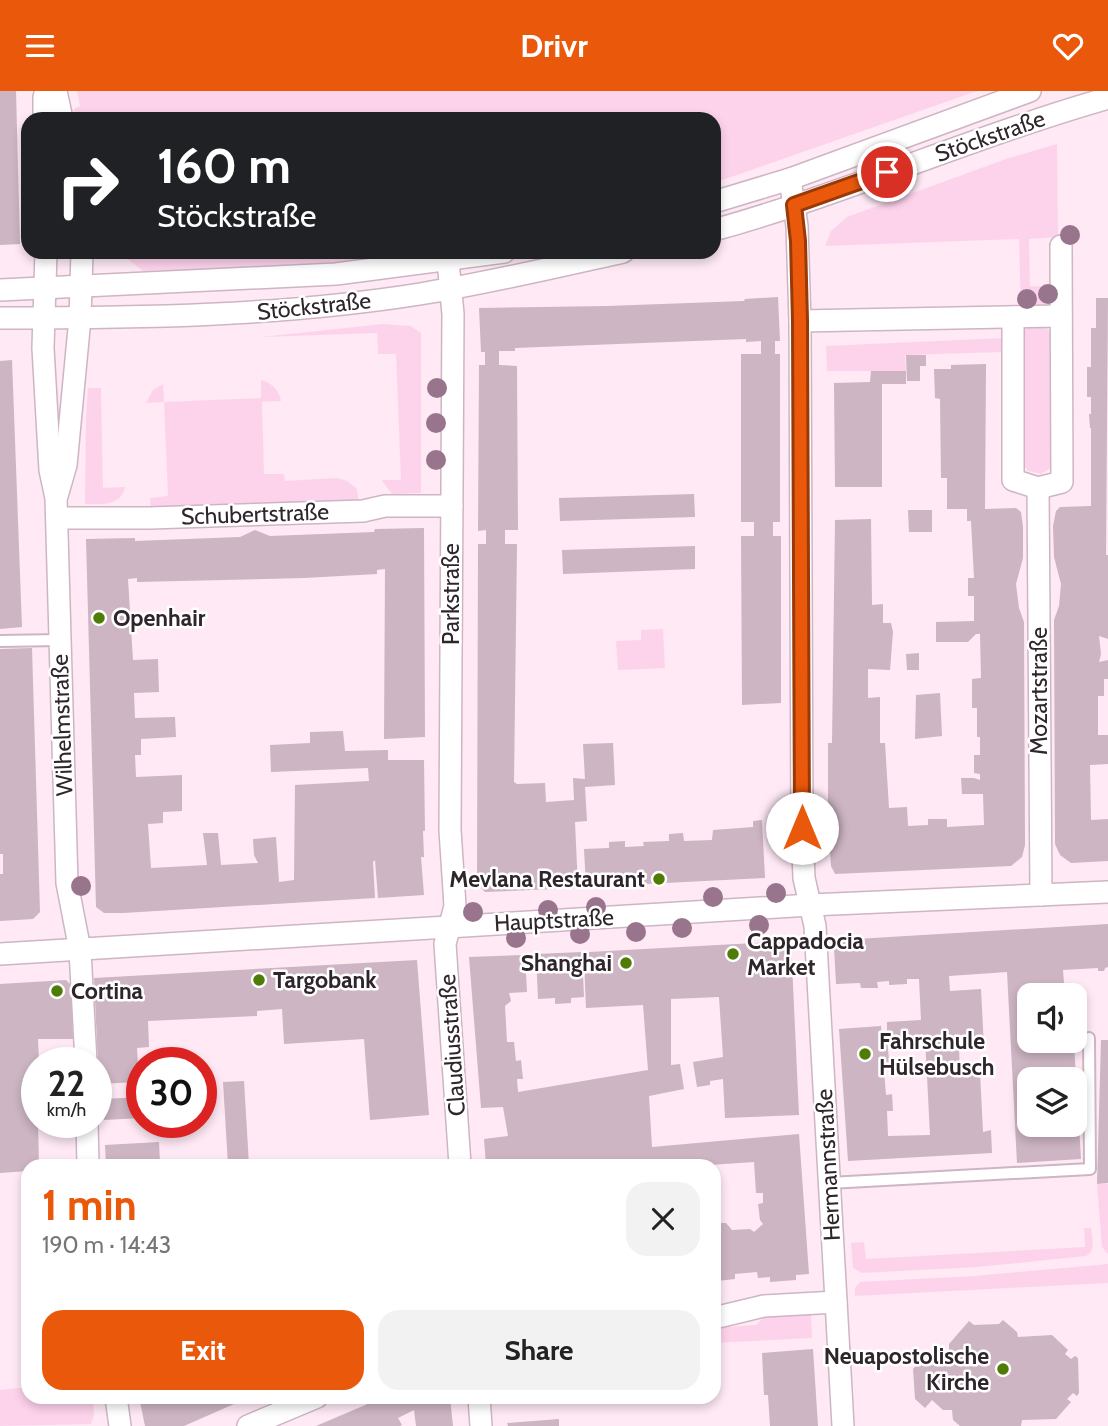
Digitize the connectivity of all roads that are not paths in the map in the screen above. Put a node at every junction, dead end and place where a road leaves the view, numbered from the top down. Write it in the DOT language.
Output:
graph roads {
  1 [pos="46,91"];
  2 [pos="56,91"];
  3 [pos="1030,91"];
  4 [pos="1108,98"];
  5 [pos="44,112"];
  6 [pos="60,112"];
  7 [pos="790,179"];
  8 [pos="721,200"];
  9 [pos="794,205"];
  10 [pos="721,228"];
  11 [pos="1061,246"];
  12 [pos="46,259"];
  13 [pos="82,259"];
  14 [pos="460,259"];
  15 [pos="590,259"];
  16 [pos="448,261"];
  17 [pos="82,286"];
  18 [pos="46,288"];
  19 [pos="451,288"];
  20 [pos="0,290"];
  21 [pos="1061,316"];
  22 [pos="1013,317"];
  23 [pos="0,318"];
  24 [pos="44,318"];
  25 [pos="80,318"];
  26 [pos="800,321"];
  27 [pos="1038,488"];
  28 [pos="452,506"];
  29 [pos="57,508"];
  30 [pos="60,640"];
  31 [pos="0,641"];
  32 [pos="1108,892"];
  33 [pos="1041,895"];
  34 [pos="810,905"];
  35 [pos="450,926"];
  36 [pos="80,950"];
  37 [pos="0,954"];
  38 [pos="1089,1038"];
  39 [pos="85,1047"];
  40 [pos="88,1138"];
  41 [pos="88,1159"];
  42 [pos="460,1159"];
  43 [pos="829,1183"];
  44 [pos="836,1302"];
  45 [pos="721,1316"];
  46 [pos="117,1404"];
  47 [pos="300,1404"];
  48 [pos="479,1404"];
  49 [pos="120,1426"];
  50 [pos="248,1426"];
  51 [pos="481,1426"];
  52 [pos="843,1426"];
  1 -- 5 [label="street"];
  2 -- 6 [label="street"];
  3 -- 7 [label="street, Stöckstraße"];
  4 -- 9 [label="street, Stöckstraße"];
  7 -- 8 [label="street, Stöckstraße"];
  7 -- 9 [label="street, Hermannstraße"];
  9 -- 10 [label="street, Stöckstraße"];
  9 -- 26 [label="street, Hermannstraße"];
  11 -- 21 [label="street"];
  12 -- 18 [label="street, Wilhelmstraße"];
  13 -- 17 [label="street, Wilhelmstraße"];
  14 -- 16 [label="street, Stöckstraße"];
  15 -- 19 [label="street, Stöckstraße"];
  16 -- 17 [label="street, Stöckstraße"];
  16 -- 19 [label="street, Parkstraße"];
  17 -- 18 [label="street, Stöckstraße"];
  17 -- 25 [label="street, Wilhelmstraße"];
  18 -- 20 [label="street, Stöckstraße"];
  18 -- 24 [label="street, Wilhelmstraße"];
  19 -- 25 [label="street, Stöckstraße"];
  19 -- 28 [label="street, Parkstraße"];
  21 -- 22 [label="street"];
  21 -- 27 [label="street"];
  22 -- 26 [label="street"];
  22 -- 27 [label="street"];
  23 -- 24 [label="street, Stöckstraße"];
  24 -- 25 [label="street, Stöckstraße"];
  24 -- 29 [label="street, Wilhelmstraße"];
  25 -- 29 [label="street, Wilhelmstraße"];
  26 -- 34 [label="street, Hermannstraße"];
  27 -- 33 [label="street, Mozartstraße"];
  28 -- 29 [label="street, Schubertstraße"];
  28 -- 35 [label="street, Parkstraße"];
  29 -- 30 [label="street, Wilhelmstraße"];
  30 -- 31 [label="lane"];
  30 -- 36 [label="street, Wilhelmstraße"];
  32 -- 33 [label="street, Hauptstraße"];
  33 -- 34 [label="street, Hauptstraße"];
  34 -- 35 [label="street, Hauptstraße"];
  34 -- 43 [label="street, Hermannstraße"];
  35 -- 36 [label="street, Hauptstraße"];
  35 -- 42 [label="street, Claudiusstraße"];
  36 -- 37 [label="street, Hauptstraße"];
  36 -- 39 [label="street, Wilhelmstraße"];
  38 -- 43 [label="lane"];
  40 -- 41 [label="street"];
  43 -- 44 [label="street, Hermannstraße"];
  44 -- 45 [label="street"];
  44 -- 52 [label="street, Hermannstraße"];
  46 -- 49 [label="street"];
  47 -- 50 [label="street"];
  48 -- 51 [label="street"];
}
